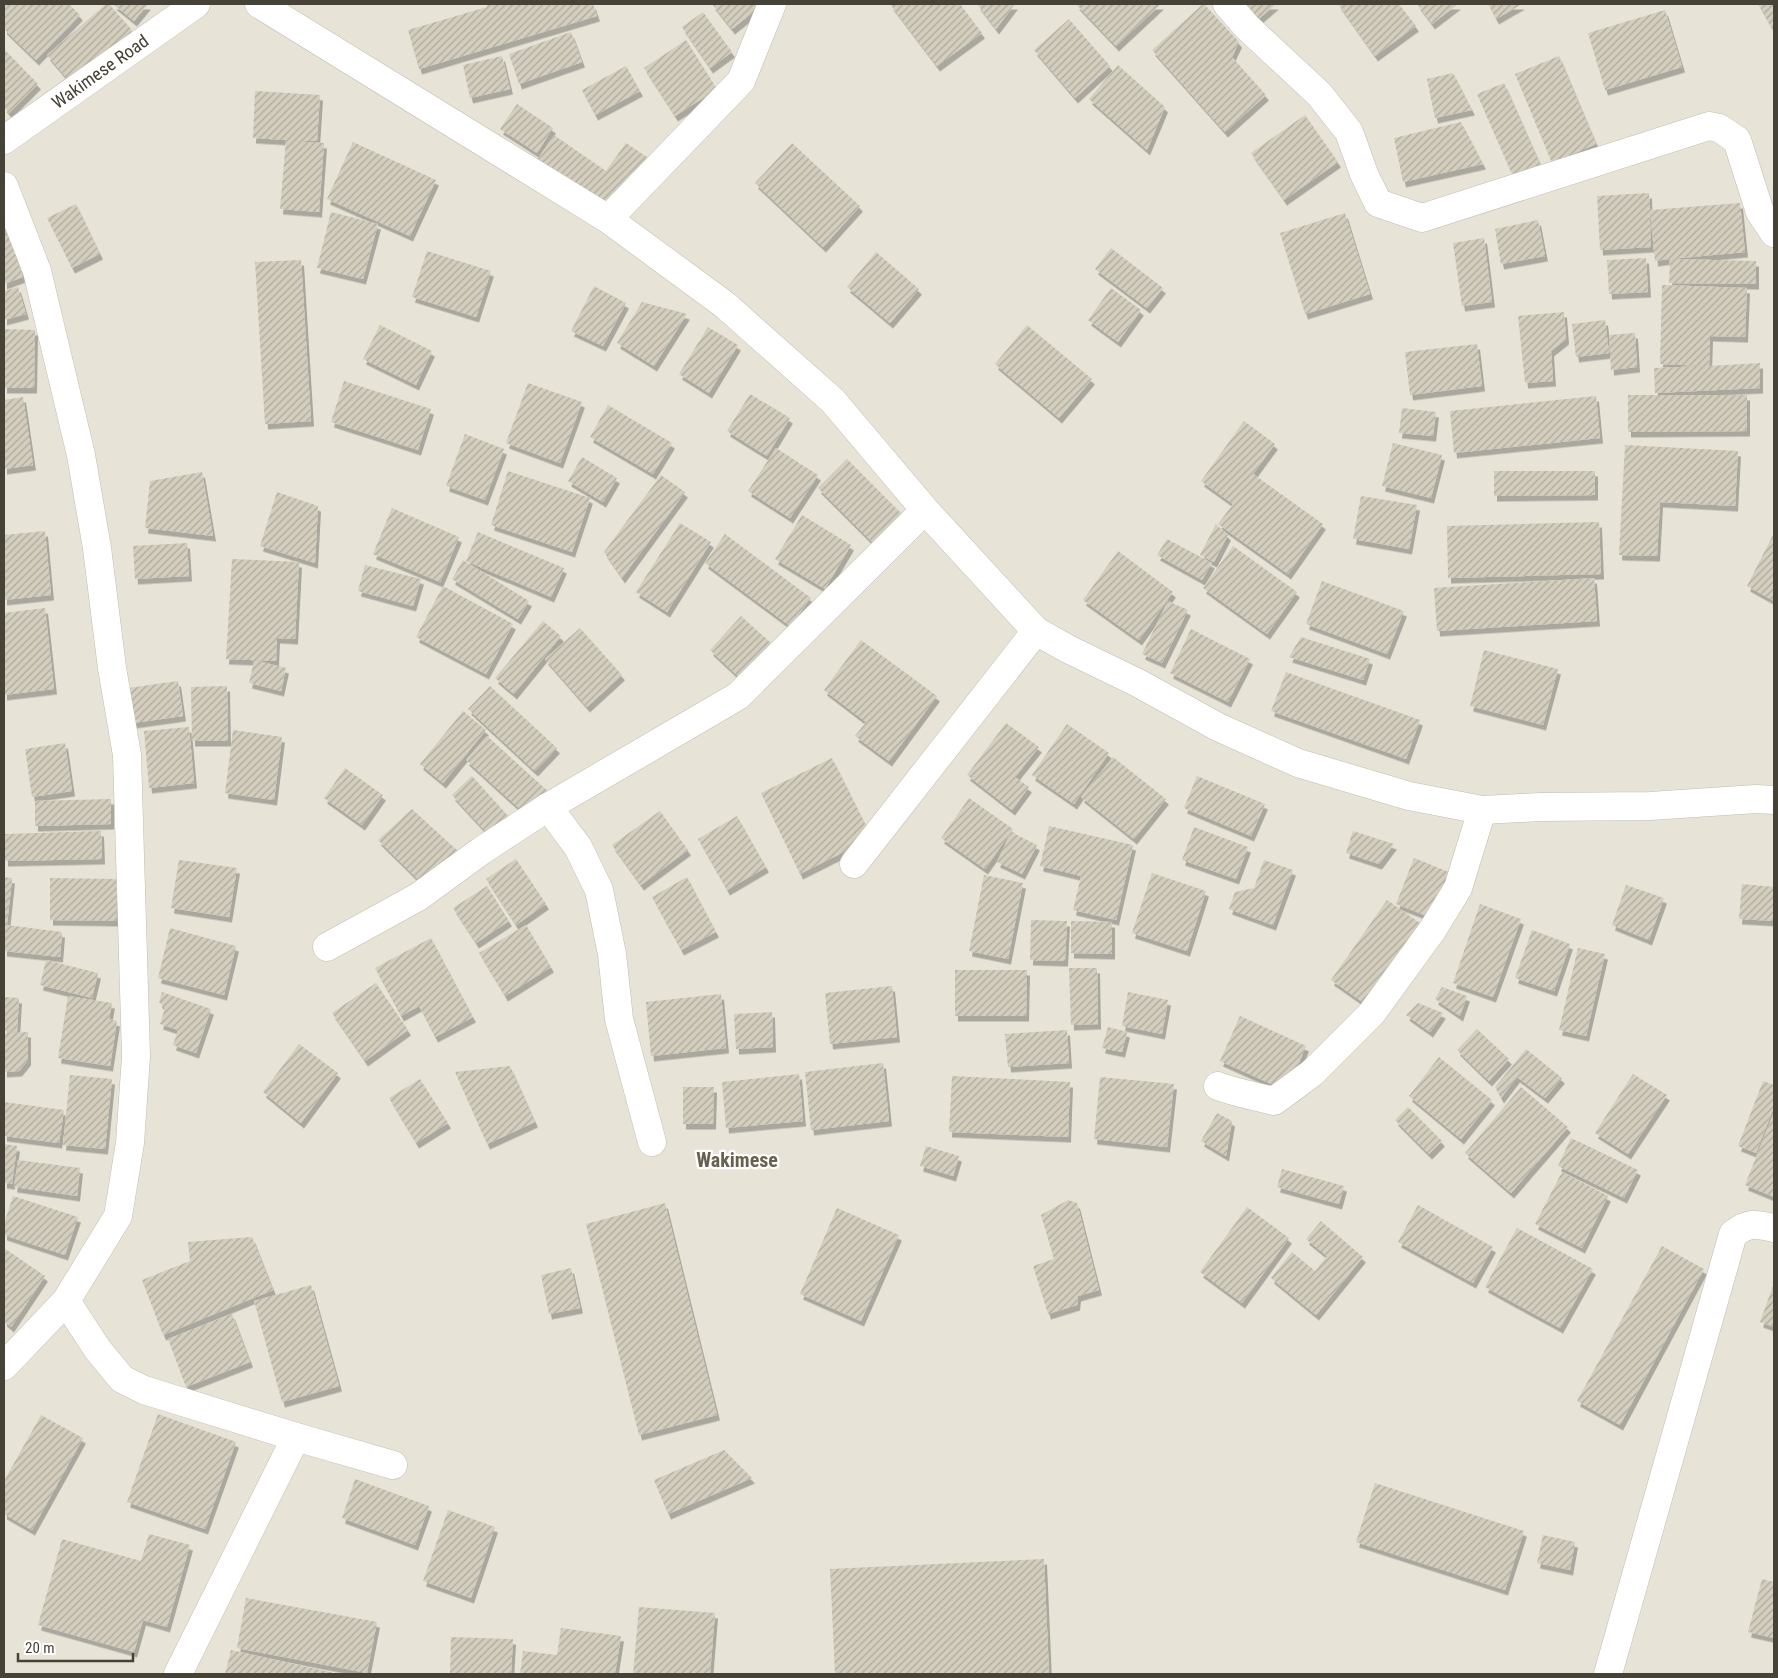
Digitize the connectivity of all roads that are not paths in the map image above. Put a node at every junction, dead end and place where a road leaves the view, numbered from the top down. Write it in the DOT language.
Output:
graph roads {
  1 [pos="196,4"];
  2 [pos="259,4"];
  3 [pos="772,4"];
  4 [pos="1227,4"];
  5 [pos="4,140"];
  6 [pos="4,186"];
  7 [pos="608,219"];
  8 [pos="1774,233"];
  9 [pos="925,510"];
  10 [pos="1036,631"];
  11 [pos="1774,800"];
  12 [pos="548,807"];
  13 [pos="1482,810"];
  14 [pos="854,864"];
  15 [pos="327,947"];
  16 [pos="1218,1086"];
  17 [pos="652,1142"];
  18 [pos="1774,1228"];
  19 [pos="66,1301"];
  20 [pos="4,1366"];
  21 [pos="296,1437"];
  22 [pos="393,1465"];
  23 [pos="178,1674"];
  24 [pos="1608,1674"];
  1 -- 5 [label="street, Wakimese Road"];
  2 -- 7 [label="street"];
  3 -- 7 [label="street"];
  4 -- 8 [label="street"];
  6 -- 19 [label="street"];
  7 -- 9 [label="street"];
  9 -- 10 [label="street"];
  9 -- 12 [label="street"];
  10 -- 13 [label="street"];
  10 -- 14 [label="street"];
  11 -- 13 [label="street"];
  12 -- 15 [label="street"];
  12 -- 17 [label="street"];
  13 -- 16 [label="street"];
  18 -- 24 [label="street"];
  19 -- 20 [label="street"];
  19 -- 21 [label="street"];
  21 -- 22 [label="street"];
  21 -- 23 [label="street"];
}
